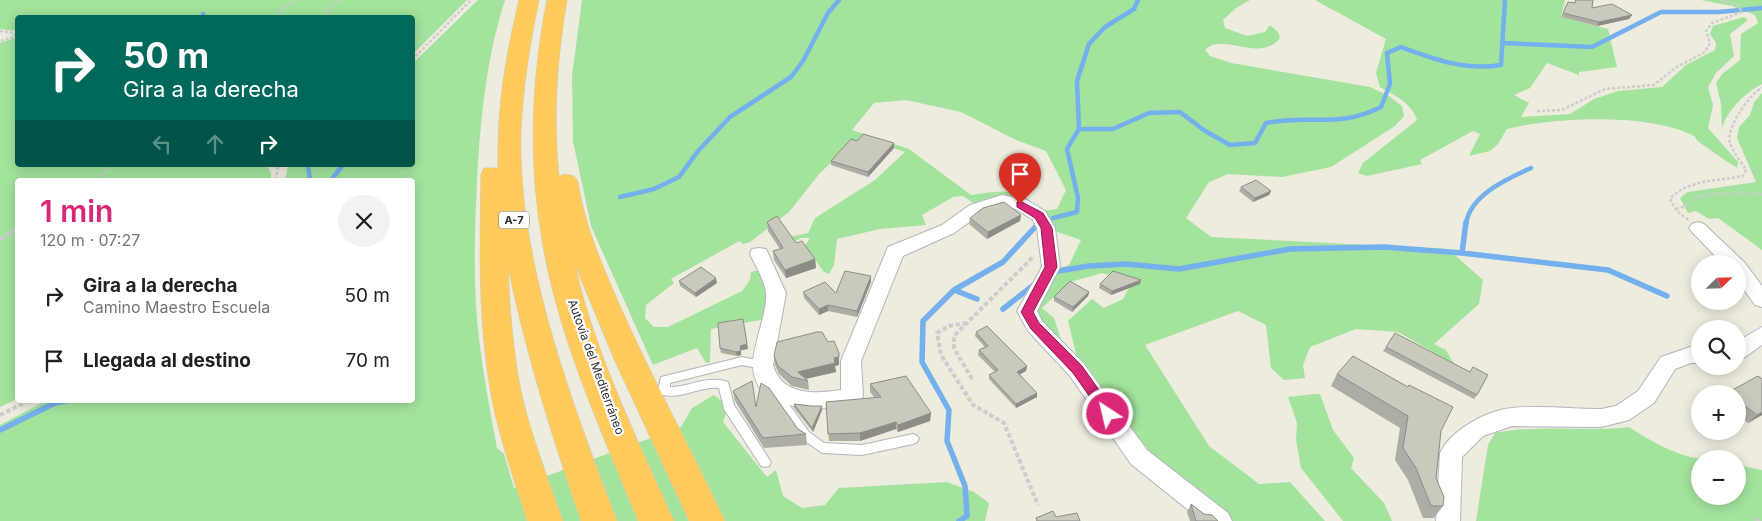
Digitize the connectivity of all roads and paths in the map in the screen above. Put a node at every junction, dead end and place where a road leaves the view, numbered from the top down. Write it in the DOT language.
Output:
graph roads {
  1 [pos="293,0"];
  2 [pos="338,0"];
  3 [pos="471,0"];
  4 [pos="529,0"];
  5 [pos="557,0"];
  6 [pos="1720,0"];
  7 [pos="277,15"];
  8 [pos="323,15"];
  9 [pos="0,31"];
  10 [pos="0,41"];
  11 [pos="415,57"];
  12 [pos="1762,88"];
  13 [pos="511,100"];
  14 [pos="1537,111"];
  15 [pos="543,125"];
  16 [pos="110,167"];
  17 [pos="99,178"];
  18 [pos="1762,194"];
  19 [pos="1676,210"];
  20 [pos="1698,228"];
  21 [pos="15,230"];
  22 [pos="0,239"];
  23 [pos="1048,245"];
  24 [pos="759,254"];
  25 [pos="1725,255"];
  26 [pos="1746,279"];
  27 [pos="1762,300"];
  28 [pos="968,323"];
  29 [pos="1762,335"];
  30 [pos="1746,346"];
  31 [pos="1691,355"];
  32 [pos="763,365"];
  33 [pos="972,379"];
  34 [pos="771,388"];
  35 [pos="24,403"];
  36 [pos="0,415"];
  37 [pos="913,439"];
  38 [pos="765,462"];
  39 [pos="1038,505"];
  40 [pos="1762,518"];
  41 [pos="545,521"];
  42 [pos="599,521"];
  43 [pos="656,521"];
  44 [pos="707,521"];
  45 [pos="1220,521"];
  46 [pos="1448,521"];
  47 [pos="1756,521"];
  1 -- 7 [label="path"];
  2 -- 8 [label="path"];
  3 -- 11 [label="path"];
  4 -- 13 [label="highway, A-7"];
  5 -- 15 [label="highway, Autovía del Mediterráneo"];
  6 -- 14 [label="path"];
  9 -- 10 [label="path"];
  12 -- 19 [label="path"];
  13 -- 41 [label="highway"];
  13 -- 42 [label="highway, A-7"];
  15 -- 43 [label="highway, Autovía del Mediterráneo"];
  15 -- 44 [label="highway"];
  16 -- 17 [label="path"];
  18 -- 19 [label="path"];
  19 -- 20 [label="path"];
  20 -- 25 [label="street"];
  21 -- 22 [label="path"];
  23 -- 28 [label="path"];
  23 -- 34 [label="street"];
  23 -- 45 [label="street"];
  24 -- 32 [label="street"];
  26 -- 27 [label="street"];
  28 -- 33 [label="path"];
  28 -- 39 [label="path"];
  29 -- 30 [label="street"];
  31 -- 46 [label="street"];
  32 -- 34 [label="street"];
  32 -- 38 [label="lane"];
  34 -- 37 [label="lane"];
  35 -- 36 [label="path"];
  40 -- 47 [label="path"];
}
